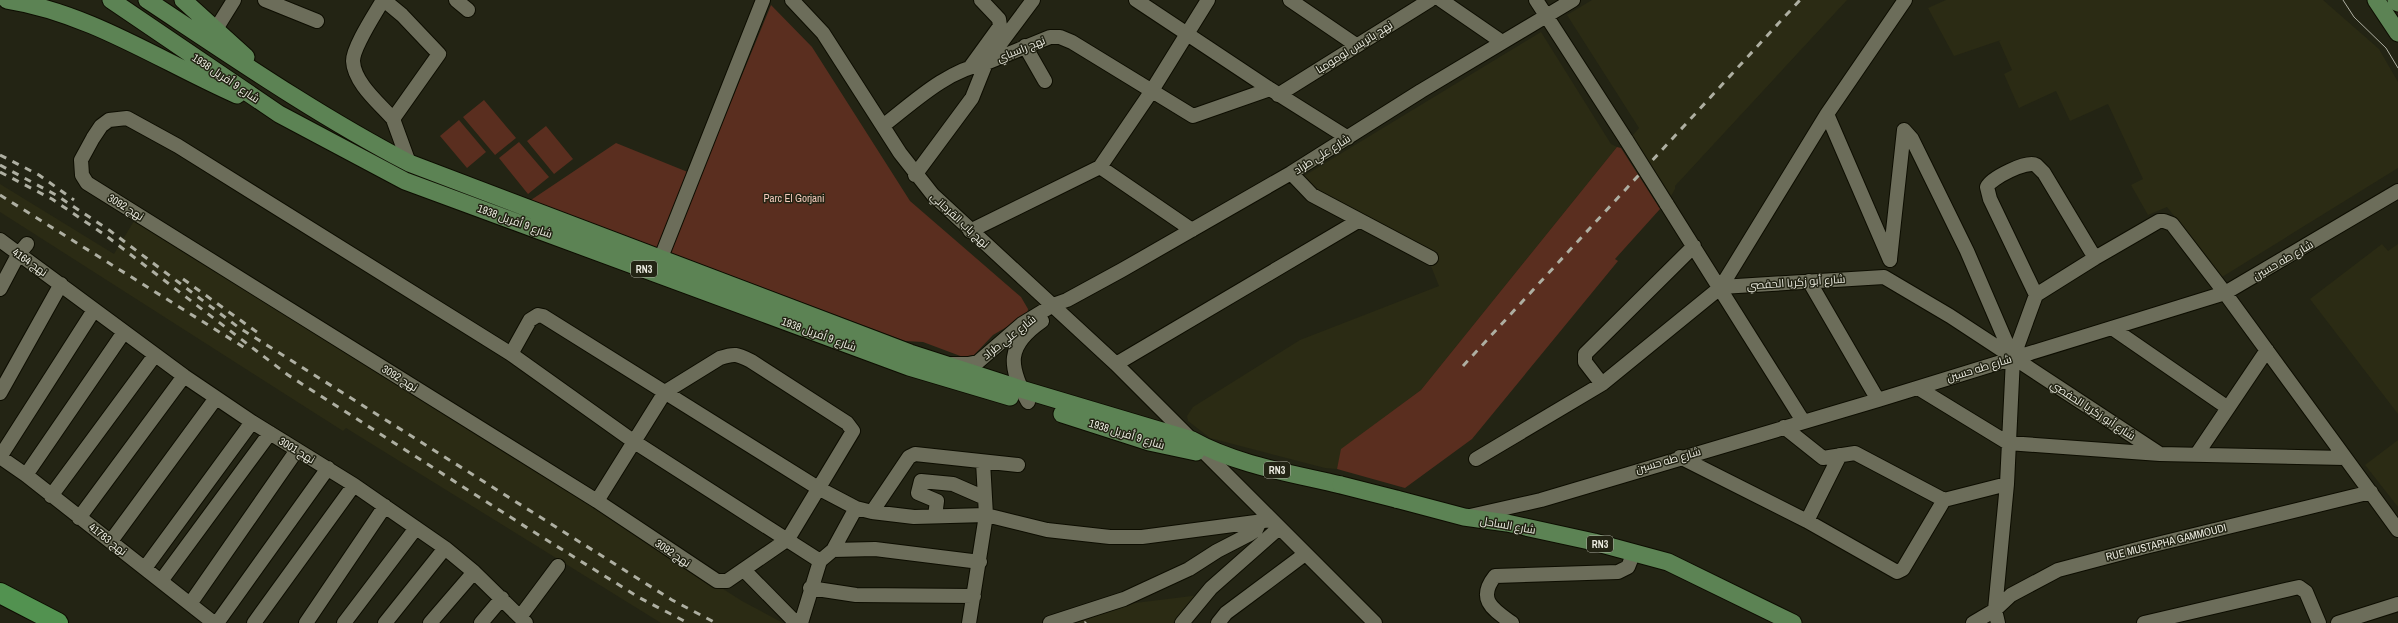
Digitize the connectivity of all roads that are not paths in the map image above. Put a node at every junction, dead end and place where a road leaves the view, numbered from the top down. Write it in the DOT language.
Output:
graph roads {
  1 [pos="7,0"];
  2 [pos="111,0"];
  3 [pos="147,0"];
  4 [pos="153,0"];
  5 [pos="184,0"];
  6 [pos="234,0"];
  7 [pos="265,0"];
  8 [pos="383,0"];
  9 [pos="456,0"];
  10 [pos="763,0"];
  11 [pos="792,0"];
  12 [pos="1033,0"];
  13 [pos="1136,0"];
  14 [pos="1208,0"];
  15 [pos="1290,0"];
  16 [pos="1430,0"];
  17 [pos="1441,0"];
  18 [pos="1536,0"];
  19 [pos="1573,0"];
  20 [pos="1906,0"];
  21 [pos="2376,0"];
  22 [pos="2396,0"];
  23 [pos="984,1"];
  24 [pos="2398,3"];
  25 [pos="468,10"];
  26 [pos="1546,16"];
  27 [pos="317,21"];
  28 [pos="184,25"];
  29 [pos="216,29"];
  30 [pos="1186,33"];
  31 [pos="2398,33"];
  32 [pos="1502,42"];
  33 [pos="1356,45"];
  34 [pos="1025,46"];
  35 [pos="986,63"];
  36 [pos="971,66"];
  37 [pos="1046,81"];
  38 [pos="1151,92"];
  39 [pos="1274,92"];
  40 [pos="289,96"];
  41 [pos="279,114"];
  42 [pos="1827,114"];
  43 [pos="394,119"];
  44 [pos="884,125"];
  45 [pos="1348,138"];
  46 [pos="409,163"];
  47 [pos="1100,167"];
  48 [pos="1291,173"];
  49 [pos="915,175"];
  50 [pos="2398,191"];
  51 [pos="1358,221"];
  52 [pos="1192,230"];
  53 [pos="970,232"];
  54 [pos="0,240"];
  55 [pos="1694,246"];
  56 [pos="22,249"];
  57 [pos="1431,258"];
  58 [pos="2095,258"];
  59 [pos="660,260"];
  60 [pos="1890,260"];
  61 [pos="1884,277"];
  62 [pos="1809,281"];
  63 [pos="61,284"];
  64 [pos="1721,287"];
  65 [pos="0,289"];
  66 [pos="2225,293"];
  67 [pos="2036,295"];
  68 [pos="1060,305"];
  69 [pos="94,310"];
  70 [pos="2112,328"];
  71 [pos="124,332"];
  72 [pos="2267,350"];
  73 [pos="511,354"];
  74 [pos="155,355"];
  75 [pos="2013,358"];
  76 [pos="949,364"];
  77 [pos="1116,364"];
  78 [pos="184,376"];
  79 [pos="1602,384"];
  80 [pos="1918,388"];
  81 [pos="665,392"];
  82 [pos="0,393"];
  83 [pos="1024,396"];
  84 [pos="216,398"];
  85 [pos="1878,400"];
  86 [pos="2228,408"];
  87 [pos="1162,412"];
  88 [pos="1803,420"];
  89 [pos="252,422"];
  90 [pos="1784,427"];
  91 [pos="270,433"];
  92 [pos="1151,436"];
  93 [pos="1192,440"];
  94 [pos="632,441"];
  95 [pos="2008,443"];
  96 [pos="297,450"];
  97 [pos="1208,452"];
  98 [pos="2160,454"];
  99 [pos="2197,454"];
  100 [pos="1840,455"];
  101 [pos="0,457"];
  102 [pos="1680,457"];
  103 [pos="2345,458"];
  104 [pos="1476,459"];
  105 [pos="983,462"];
  106 [pos="1018,465"];
  107 [pos="328,468"];
  108 [pos="26,475"];
  109 [pos="2006,484"];
  110 [pos="354,485"];
  111 [pos="818,488"];
  112 [pos="2371,492"];
  113 [pos="51,496"];
  114 [pos="985,498"];
  115 [pos="1540,500"];
  116 [pos="1944,500"];
  117 [pos="597,501"];
  118 [pos="385,506"];
  119 [pos="856,508"];
  120 [pos="872,512"];
  121 [pos="986,515"];
  122 [pos="935,516"];
  123 [pos="1464,517"];
  124 [pos="79,518"];
  125 [pos="1807,522"];
  126 [pos="1270,523"];
  127 [pos="1507,524"];
  128 [pos="416,528"];
  129 [pos="2398,530"];
  130 [pos="788,540"];
  131 [pos="111,541"];
  132 [pos="445,548"];
  133 [pos="832,550"];
  134 [pos="1634,552"];
  135 [pos="1305,554"];
  136 [pos="820,561"];
  137 [pos="980,562"];
  138 [pos="558,566"];
  139 [pos="145,568"];
  140 [pos="744,570"];
  141 [pos="474,572"];
  142 [pos="161,581"];
  143 [pos="810,588"];
  144 [pos="0,593"];
  145 [pos="974,596"];
  146 [pos="502,598"];
  147 [pos="190,604"];
  148 [pos="2398,604"];
  149 [pos="0,608"];
  150 [pos="1996,616"];
  151 [pos="523,620"];
  152 [pos="30,623"];
  153 [pos="58,623"];
  154 [pos="214,623"];
  155 [pos="217,623"];
  156 [pos="254,623"];
  157 [pos="306,623"];
  158 [pos="344,623"];
  159 [pos="385,623"];
  160 [pos="430,623"];
  161 [pos="480,623"];
  162 [pos="796,623"];
  163 [pos="801,623"];
  164 [pos="969,623"];
  165 [pos="1050,623"];
  166 [pos="1182,623"];
  167 [pos="1218,623"];
  168 [pos="1375,623"];
  169 [pos="1512,623"];
  170 [pos="1793,623"];
  171 [pos="1974,623"];
  172 [pos="2144,623"];
  173 [pos="2319,623"];
  174 [pos="2338,623"];
  1 -- 41 [label="main road"];
  2 -- 41 [label="main road, شارع 9 أفريل 1938 / RN3"];
  3 -- 28 [label="main road, شارع 9 أفريل 1938 / RN3"];
  4 -- 28 [label="main road"];
  5 -- 29 [label="main road"];
  6 -- 29 [label="street"];
  7 -- 27 [label="street"];
  8 -- 43 [label="street"];
  8 -- 43 [label="street"];
  9 -- 25 [label="street"];
  10 -- 59 [label="street"];
  11 -- 44 [label="street, نهج باب القرجاني"];
  12 -- 35 [label="street"];
  13 -- 30 [label="street"];
  14 -- 30 [label="street"];
  15 -- 33 [label="street"];
  16 -- 33 [label="street, نهج باتريس لومومبا"];
  17 -- 32 [label="street"];
  18 -- 26 [label="street"];
  19 -- 26 [label="street, شارع علي طراد"];
  20 -- 42 [label="street"];
  21 -- 31 [label="main road"];
  22 -- 24 [label="main road"];
  23 -- 36 [label="street"];
  26 -- 32 [label="street, شارع علي طراد"];
  26 -- 55 [label="street, bridge"];
  28 -- 40 [label="main road, شارع 9 أفريل 1938 / RN3"];
  29 -- 40 [label="main road"];
  30 -- 38 [label="street"];
  30 -- 39 [label="street"];
  32 -- 45 [label="street, شارع علي طراد"];
  33 -- 39 [label="street, نهج باتريس لومومبا"];
  34 -- 35 [label="street, نهج راسباي"];
  34 -- 37 [label="street"];
  34 -- 38 [label="street, نهج راسباي"];
  35 -- 36 [label="street"];
  35 -- 49 [label="street, نهج راسباي"];
  36 -- 44 [label="street"];
  38 -- 39 [label="street, نهج باتريس لومومبا"];
  38 -- 47 [label="street"];
  39 -- 45 [label="street"];
  40 -- 46 [label="main road, شارع 9 أفريل 1938 / RN3"];
  41 -- 83 [label="main road, شارع 9 أفريل 1938 / RN3"];
  42 -- 60 [label="street"];
  42 -- 64 [label="street"];
  43 -- 46 [label="street"];
  44 -- 49 [label="street, نهج باب القرجاني"];
  45 -- 48 [label="street, شارع علي طراد"];
  46 -- 59 [label="main road, شارع 9 أفريل 1938 / RN3"];
  47 -- 52 [label="street"];
  47 -- 53 [label="street"];
  48 -- 51 [label="street"];
  48 -- 52 [label="street, شارع علي طراد"];
  49 -- 53 [label="street, نهج باب القرجاني"];
  50 -- 66 [label="street, شارع طه حسين"];
  51 -- 57 [label="street"];
  51 -- 77 [label="street"];
  52 -- 68 [label="street, شارع علي طراد"];
  53 -- 68 [label="street, نهج باب القرجاني"];
  54 -- 56 [label="street, نهج 4164"];
  55 -- 64 [label="street"];
  55 -- 79 [label="street"];
  56 -- 63 [label="street, نهج 4164"];
  56 -- 65 [label="street"];
  58 -- 66 [label="street"];
  58 -- 67 [label="street"];
  58 -- 67 [label="street"];
  59 -- 76 [label="main road, شارع 9 أفريل 1938 / RN3"];
  60 -- 61 [label="street"];
  60 -- 75 [label="street"];
  61 -- 62 [label="street, شارع أبو زكريا الحفصي"];
  61 -- 75 [label="street, شارع أبو زكريا الحفصي"];
  62 -- 64 [label="street, شارع أبو زكريا الحفصي"];
  62 -- 85 [label="street"];
  63 -- 69 [label="street, نهج 3001"];
  63 -- 82 [label="street"];
  64 -- 79 [label="street"];
  64 -- 88 [label="street"];
  66 -- 70 [label="street, شارع طه حسين"];
  66 -- 72 [label="street"];
  67 -- 75 [label="street"];
  68 -- 76 [label="street, شارع علي طراد"];
  68 -- 77 [label="street, نهج باب القرجاني"];
  68 -- 83 [label="street, شارع علي طراد"];
  69 -- 71 [label="street, نهج 3001"];
  69 -- 101 [label="street"];
  70 -- 75 [label="street, شارع طه حسين"];
  70 -- 86 [label="street"];
  71 -- 74 [label="street, نهج 3001"];
  71 -- 108 [label="street"];
  72 -- 86 [label="street"];
  72 -- 103 [label="street"];
  73 -- 81 [label="street"];
  73 -- 94 [label="street"];
  73 -- 117 [label="street, نهج 3092"];
  74 -- 78 [label="street, نهج 3001"];
  74 -- 113 [label="street"];
  75 -- 80 [label="street, شارع طه حسين"];
  75 -- 95 [label="street"];
  75 -- 98 [label="street, شارع أبو زكريا الحفصي"];
  76 -- 83 [label="main road, شارع 9 أفريل 1938 / RN3"];
  77 -- 87 [label="street, نهج باب القرجاني"];
  78 -- 84 [label="street, نهج 3001"];
  78 -- 124 [label="street"];
  79 -- 104 [label="street"];
  80 -- 85 [label="street, شارع طه حسين"];
  80 -- 95 [label="street"];
  81 -- 94 [label="street"];
  81 -- 111 [label="street"];
  81 -- 111 [label="street"];
  83 -- 92 [label="main road, شارع 9 أفريل 1938 / RN3"];
  84 -- 89 [label="street, نهج 3001"];
  84 -- 131 [label="street"];
  85 -- 88 [label="street, شارع طه حسين"];
  86 -- 99 [label="street"];
  87 -- 92 [label="street"];
  87 -- 93 [label="street, نهج باب القرجاني"];
  88 -- 90 [label="street, شارع طه حسين"];
  89 -- 91 [label="street, نهج 3001"];
  89 -- 139 [label="street"];
  90 -- 100 [label="street"];
  90 -- 102 [label="street, شارع طه حسين"];
  91 -- 96 [label="street, نهج 3001"];
  91 -- 142 [label="street"];
  92 -- 93 [label="main road, شارع 9 أفريل 1938 / RN3"];
  92 -- 97 [label="main road, شارع 9 أفريل 1938 / RN3"];
  93 -- 97 [label="main road, شارع 9 أفريل 1938 / RN3"];
  94 -- 117 [label="street"];
  94 -- 130 [label="street"];
  95 -- 98 [label="street"];
  95 -- 109 [label="street"];
  96 -- 107 [label="street, نهج 3001"];
  96 -- 147 [label="street"];
  97 -- 123 [label="main road, شارع الساحل / RN3, bridge"];
  97 -- 126 [label="street"];
  98 -- 99 [label="street"];
  99 -- 103 [label="street"];
  100 -- 116 [label="street"];
  100 -- 125 [label="street"];
  101 -- 108 [label="street, نهج 41783"];
  102 -- 115 [label="street, شارع طه حسين"];
  102 -- 125 [label="street"];
  103 -- 112 [label="street"];
  105 -- 106 [label="street"];
  105 -- 114 [label="street"];
  105 -- 120 [label="street"];
  107 -- 110 [label="street, نهج 3001"];
  107 -- 155 [label="street"];
  108 -- 113 [label="street, نهج 41783"];
  109 -- 116 [label="street"];
  109 -- 150 [label="street"];
  110 -- 118 [label="street, نهج 3001"];
  110 -- 156 [label="street"];
  111 -- 119 [label="street"];
  111 -- 130 [label="street"];
  112 -- 129 [label="street"];
  112 -- 150 [label="street, RUE MUSTAPHA GAMMOUDI"];
  113 -- 124 [label="street, نهج 41783"];
  114 -- 121 [label="street"];
  114 -- 122 [label="street"];
  115 -- 123 [label="street"];
  115 -- 127 [label="street"];
  116 -- 125 [label="street"];
  117 -- 140 [label="street, نهج 3092"];
  118 -- 128 [label="street, نهج 3001"];
  118 -- 157 [label="street"];
  119 -- 120 [label="street"];
  119 -- 133 [label="street"];
  120 -- 122 [label="street"];
  121 -- 122 [label="street"];
  121 -- 126 [label="street"];
  121 -- 137 [label="street"];
  123 -- 127 [label="main road, شارع الساحل / RN3"];
  124 -- 131 [label="street, نهج 41783"];
  126 -- 135 [label="street"];
  126 -- 165 [label="street"];
  126 -- 166 [label="street"];
  127 -- 134 [label="main road, شارع الساحل / RN3"];
  128 -- 132 [label="street, نهج 3001"];
  128 -- 158 [label="street"];
  130 -- 136 [label="street"];
  130 -- 140 [label="street"];
  131 -- 139 [label="street, نهج 41783"];
  132 -- 141 [label="street, نهج 3001"];
  132 -- 159 [label="street"];
  133 -- 136 [label="street"];
  133 -- 137 [label="street"];
  134 -- 169 [label="street"];
  134 -- 170 [label="main road, شارع الساحل / RN3"];
  135 -- 167 [label="street"];
  135 -- 168 [label="street"];
  136 -- 143 [label="street"];
  137 -- 145 [label="street"];
  138 -- 151 [label="street"];
  139 -- 142 [label="street, نهج 41783"];
  140 -- 162 [label="street"];
  141 -- 146 [label="street, نهج 3001"];
  141 -- 160 [label="street"];
  142 -- 147 [label="street, نهج 41783"];
  143 -- 145 [label="street"];
  143 -- 163 [label="street"];
  144 -- 153 [label="highway"];
  145 -- 164 [label="street"];
  146 -- 151 [label="street, نهج 3001"];
  146 -- 161 [label="street"];
  147 -- 154 [label="street, نهج 41783"];
  148 -- 174 [label="street"];
  149 -- 152 [label="highway"];
  150 -- 171 [label="street, RUE MUSTAPHA GAMMOUDI"];
  172 -- 173 [label="street"];
}
